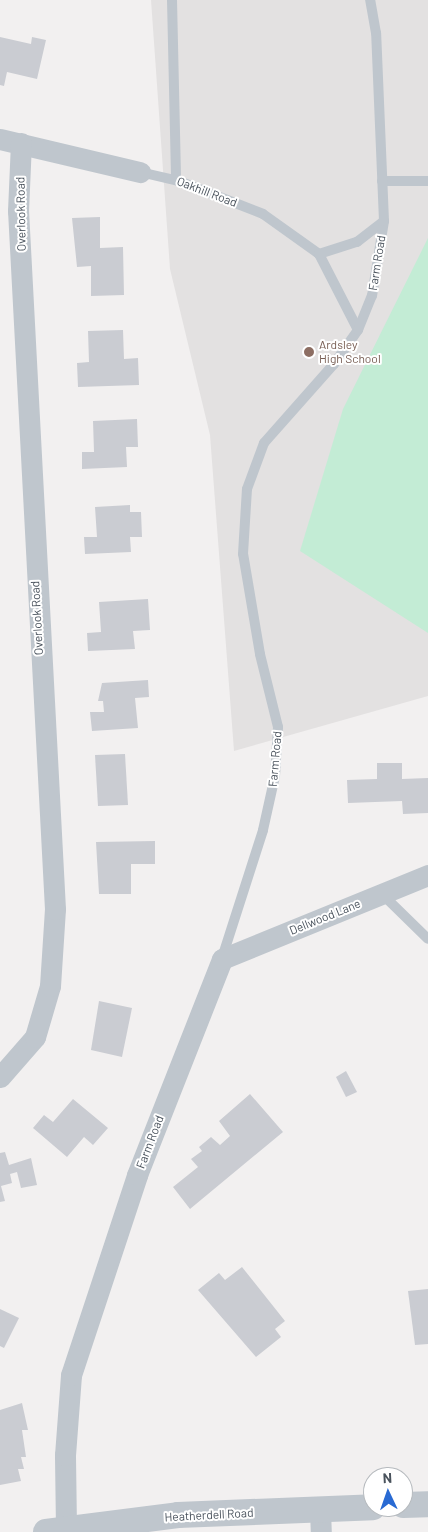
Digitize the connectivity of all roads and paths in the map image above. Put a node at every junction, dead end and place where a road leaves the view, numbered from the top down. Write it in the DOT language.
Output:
graph roads {
  1 [pos="172,0"];
  2 [pos="370,0"];
  3 [pos="0,139"];
  4 [pos="21,143"];
  5 [pos="140,172"];
  6 [pos="176,180"];
  7 [pos="428,181"];
  8 [pos="382,182"];
  9 [pos="384,221"];
  10 [pos="319,254"];
  11 [pos="358,330"];
  12 [pos="428,875"];
  13 [pos="382,894"];
  14 [pos="428,939"];
  15 [pos="222,959"];
  16 [pos="0,1077"];
  17 [pos="428,1504"];
  18 [pos="413,1505"];
  19 [pos="363,1510"];
  20 [pos="320,1521"];
  21 [pos="56,1530"];
  1 -- 6 [label="lane"];
  2 -- 8 [label="lane, Farm Road"];
  3 -- 4 [label="street, Oakhill Road"];
  4 -- 5 [label="street, Oakhill Road"];
  4 -- 16 [label="street, Overlook Road"];
  5 -- 6 [label="lane, Oakhill Road"];
  6 -- 10 [label="lane, Oakhill Road"];
  7 -- 8 [label="lane"];
  8 -- 9 [label="lane, Farm Road"];
  9 -- 10 [label="lane"];
  9 -- 11 [label="lane, Farm Road"];
  10 -- 11 [label="lane, Oakhill Road"];
  11 -- 15 [label="lane, Farm Road"];
  12 -- 13 [label="street, Dellwood Lane"];
  13 -- 14 [label="lane"];
  13 -- 15 [label="street, Dellwood Lane"];
  15 -- 21 [label="street, Farm Road"];
  17 -- 18 [label="street"];
  19 -- 20 [label="street, Heatherdell Road"];
  20 -- 21 [label="street, Heatherdell Road"];
}
